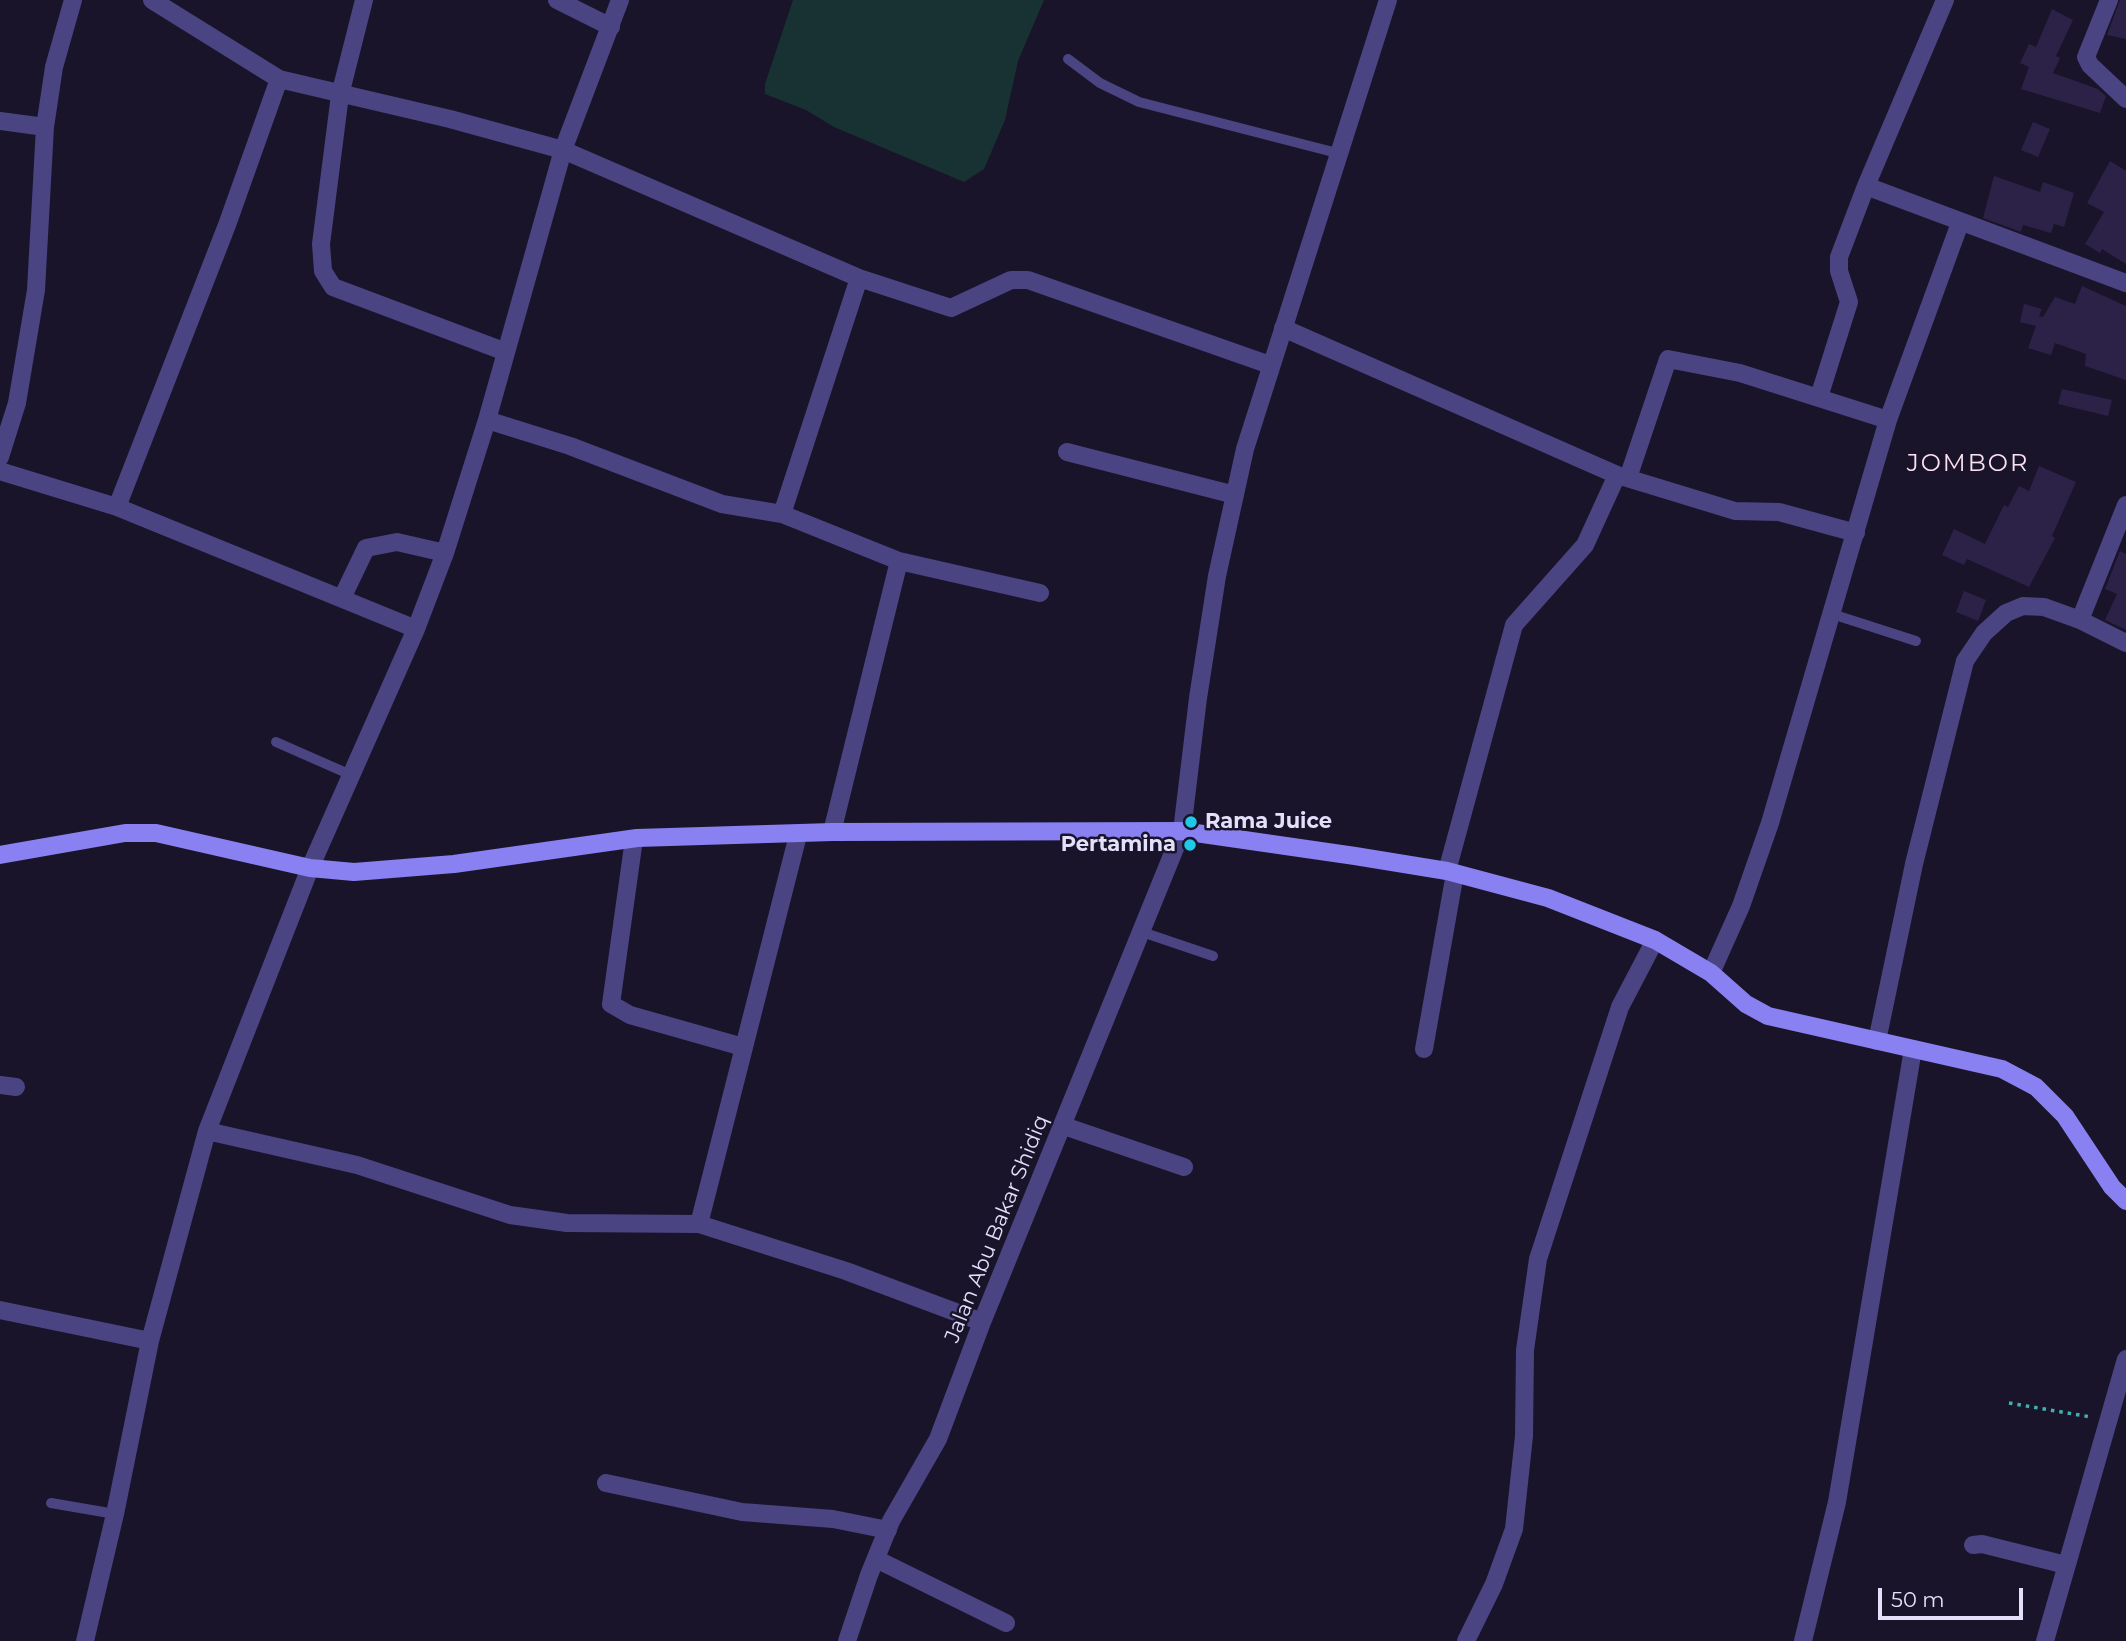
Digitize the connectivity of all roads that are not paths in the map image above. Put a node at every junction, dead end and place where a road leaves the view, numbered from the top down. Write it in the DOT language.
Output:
graph roads {
  1 [pos="73,0"];
  2 [pos="152,0"];
  3 [pos="364,0"];
  4 [pos="557,0"];
  5 [pos="621,0"];
  6 [pos="1388,0"];
  7 [pos="1945,0"];
  8 [pos="2109,0"];
  9 [pos="611,27"];
  10 [pos="1068,59"];
  11 [pos="279,79"];
  12 [pos="340,95"];
  13 [pos="2126,99"];
  14 [pos="0,121"];
  15 [pos="45,127"];
  16 [pos="563,150"];
  17 [pos="1337,153"];
  18 [pos="1867,186"];
  19 [pos="1961,223"];
  20 [pos="859,278"];
  21 [pos="2126,283"];
  22 [pos="1283,328"];
  23 [pos="506,352"];
  24 [pos="1270,365"];
  25 [pos="1819,397"];
  26 [pos="487,420"];
  27 [pos="1888,420"];
  28 [pos="1067,452"];
  29 [pos="0,457"];
  30 [pos="0,471"];
  31 [pos="1623,477"];
  32 [pos="1235,495"];
  33 [pos="2126,505"];
  34 [pos="117,507"];
  35 [pos="782,514"];
  36 [pos="1856,533"];
  37 [pos="445,553"];
  38 [pos="899,561"];
  39 [pos="1040,593"];
  40 [pos="342,598"];
  41 [pos="1832,614"];
  42 [pos="2080,620"];
  43 [pos="416,629"];
  44 [pos="1916,642"];
  45 [pos="2126,643"];
  46 [pos="275,742"];
  47 [pos="351,775"];
  48 [pos="1182,831"];
  49 [pos="832,832"];
  50 [pos="799,835"];
  51 [pos="634,839"];
  52 [pos="0,855"];
  53 [pos="310,868"];
  54 [pos="1451,872"];
  55 [pos="1142,932"];
  56 [pos="1655,940"];
  57 [pos="1213,956"];
  58 [pos="1711,973"];
  59 [pos="1877,1041"];
  60 [pos="743,1047"];
  61 [pos="1424,1049"];
  62 [pos="1913,1049"];
  63 [pos="1064,1126"];
  64 [pos="207,1131"];
  65 [pos="1184,1167"];
  66 [pos="2126,1201"];
  67 [pos="699,1224"];
  68 [pos="0,1310"];
  69 [pos="982,1322"];
  70 [pos="150,1341"];
  71 [pos="2126,1359"];
  72 [pos="606,1483"];
  73 [pos="51,1503"];
  74 [pos="115,1514"];
  75 [pos="888,1530"];
  76 [pos="1973,1545"];
  77 [pos="876,1559"];
  78 [pos="2066,1565"];
  79 [pos="1006,1623"];
  80 [pos="85,1641"];
  81 [pos="847,1641"];
  82 [pos="1466,1641"];
  83 [pos="1803,1641"];
  84 [pos="2045,1641"];
  1 -- 15 [label="street"];
  2 -- 11 [label="street"];
  3 -- 12 [label="street"];
  4 -- 9 [label="street"];
  5 -- 9 [label="street"];
  6 -- 17 [label="street, Jalan Abu Bakar Shidiq"];
  7 -- 18 [label="street"];
  8 -- 13 [label="street"];
  9 -- 16 [label="street"];
  10 -- 17 [label="lane"];
  11 -- 12 [label="street"];
  11 -- 34 [label="street"];
  12 -- 16 [label="street"];
  12 -- 23 [label="street"];
  14 -- 15 [label="street"];
  15 -- 29 [label="street"];
  16 -- 20 [label="street"];
  16 -- 23 [label="street"];
  17 -- 22 [label="street, Jalan Abu Bakar Shidiq"];
  18 -- 19 [label="street"];
  18 -- 25 [label="street"];
  19 -- 21 [label="street"];
  19 -- 27 [label="street"];
  20 -- 24 [label="street"];
  20 -- 35 [label="street"];
  22 -- 24 [label="street, Jalan Abu Bakar Shidiq"];
  22 -- 31 [label="street"];
  23 -- 26 [label="street"];
  24 -- 32 [label="street, Jalan Abu Bakar Shidiq"];
  25 -- 27 [label="street"];
  25 -- 31 [label="street"];
  26 -- 35 [label="street"];
  26 -- 37 [label="street"];
  27 -- 36 [label="street"];
  28 -- 32 [label="street"];
  30 -- 34 [label="street"];
  31 -- 36 [label="street"];
  31 -- 54 [label="street"];
  32 -- 48 [label="street, Jalan Abu Bakar Shidiq"];
  33 -- 42 [label="street"];
  34 -- 40 [label="street"];
  35 -- 38 [label="street"];
  36 -- 41 [label="street"];
  37 -- 40 [label="street"];
  37 -- 43 [label="street"];
  38 -- 39 [label="street"];
  38 -- 49 [label="street"];
  40 -- 43 [label="street"];
  41 -- 44 [label="lane"];
  41 -- 58 [label="street"];
  42 -- 45 [label="street"];
  42 -- 59 [label="street"];
  43 -- 47 [label="street"];
  46 -- 47 [label="lane"];
  47 -- 53 [label="street"];
  48 -- 49 [label="street"];
  48 -- 54 [label="street"];
  48 -- 55 [label="street, Jalan Abu Bakar Shidiq"];
  49 -- 50 [label="street"];
  50 -- 51 [label="street"];
  50 -- 60 [label="street"];
  51 -- 53 [label="street"];
  51 -- 60 [label="street"];
  52 -- 53 [label="street"];
  53 -- 64 [label="street"];
  54 -- 56 [label="street"];
  54 -- 61 [label="street"];
  55 -- 57 [label="lane"];
  55 -- 63 [label="street, Jalan Abu Bakar Shidiq"];
  56 -- 58 [label="street"];
  56 -- 82 [label="street"];
  58 -- 59 [label="street"];
  59 -- 62 [label="street"];
  60 -- 67 [label="street"];
  62 -- 66 [label="street"];
  62 -- 83 [label="street"];
  63 -- 65 [label="street"];
  63 -- 69 [label="street, Jalan Abu Bakar Shidiq"];
  64 -- 67 [label="street"];
  64 -- 70 [label="street"];
  67 -- 69 [label="street"];
  68 -- 70 [label="street"];
  69 -- 75 [label="street, Jalan Abu Bakar Shidiq"];
  70 -- 74 [label="street"];
  71 -- 78 [label="street"];
  72 -- 75 [label="street"];
  73 -- 74 [label="lane"];
  74 -- 80 [label="street"];
  75 -- 77 [label="street, Jalan Abu Bakar Shidiq"];
  76 -- 78 [label="street"];
  77 -- 79 [label="street"];
  77 -- 81 [label="street, Jalan Abu Bakar Shidiq"];
  78 -- 84 [label="street"];
}
